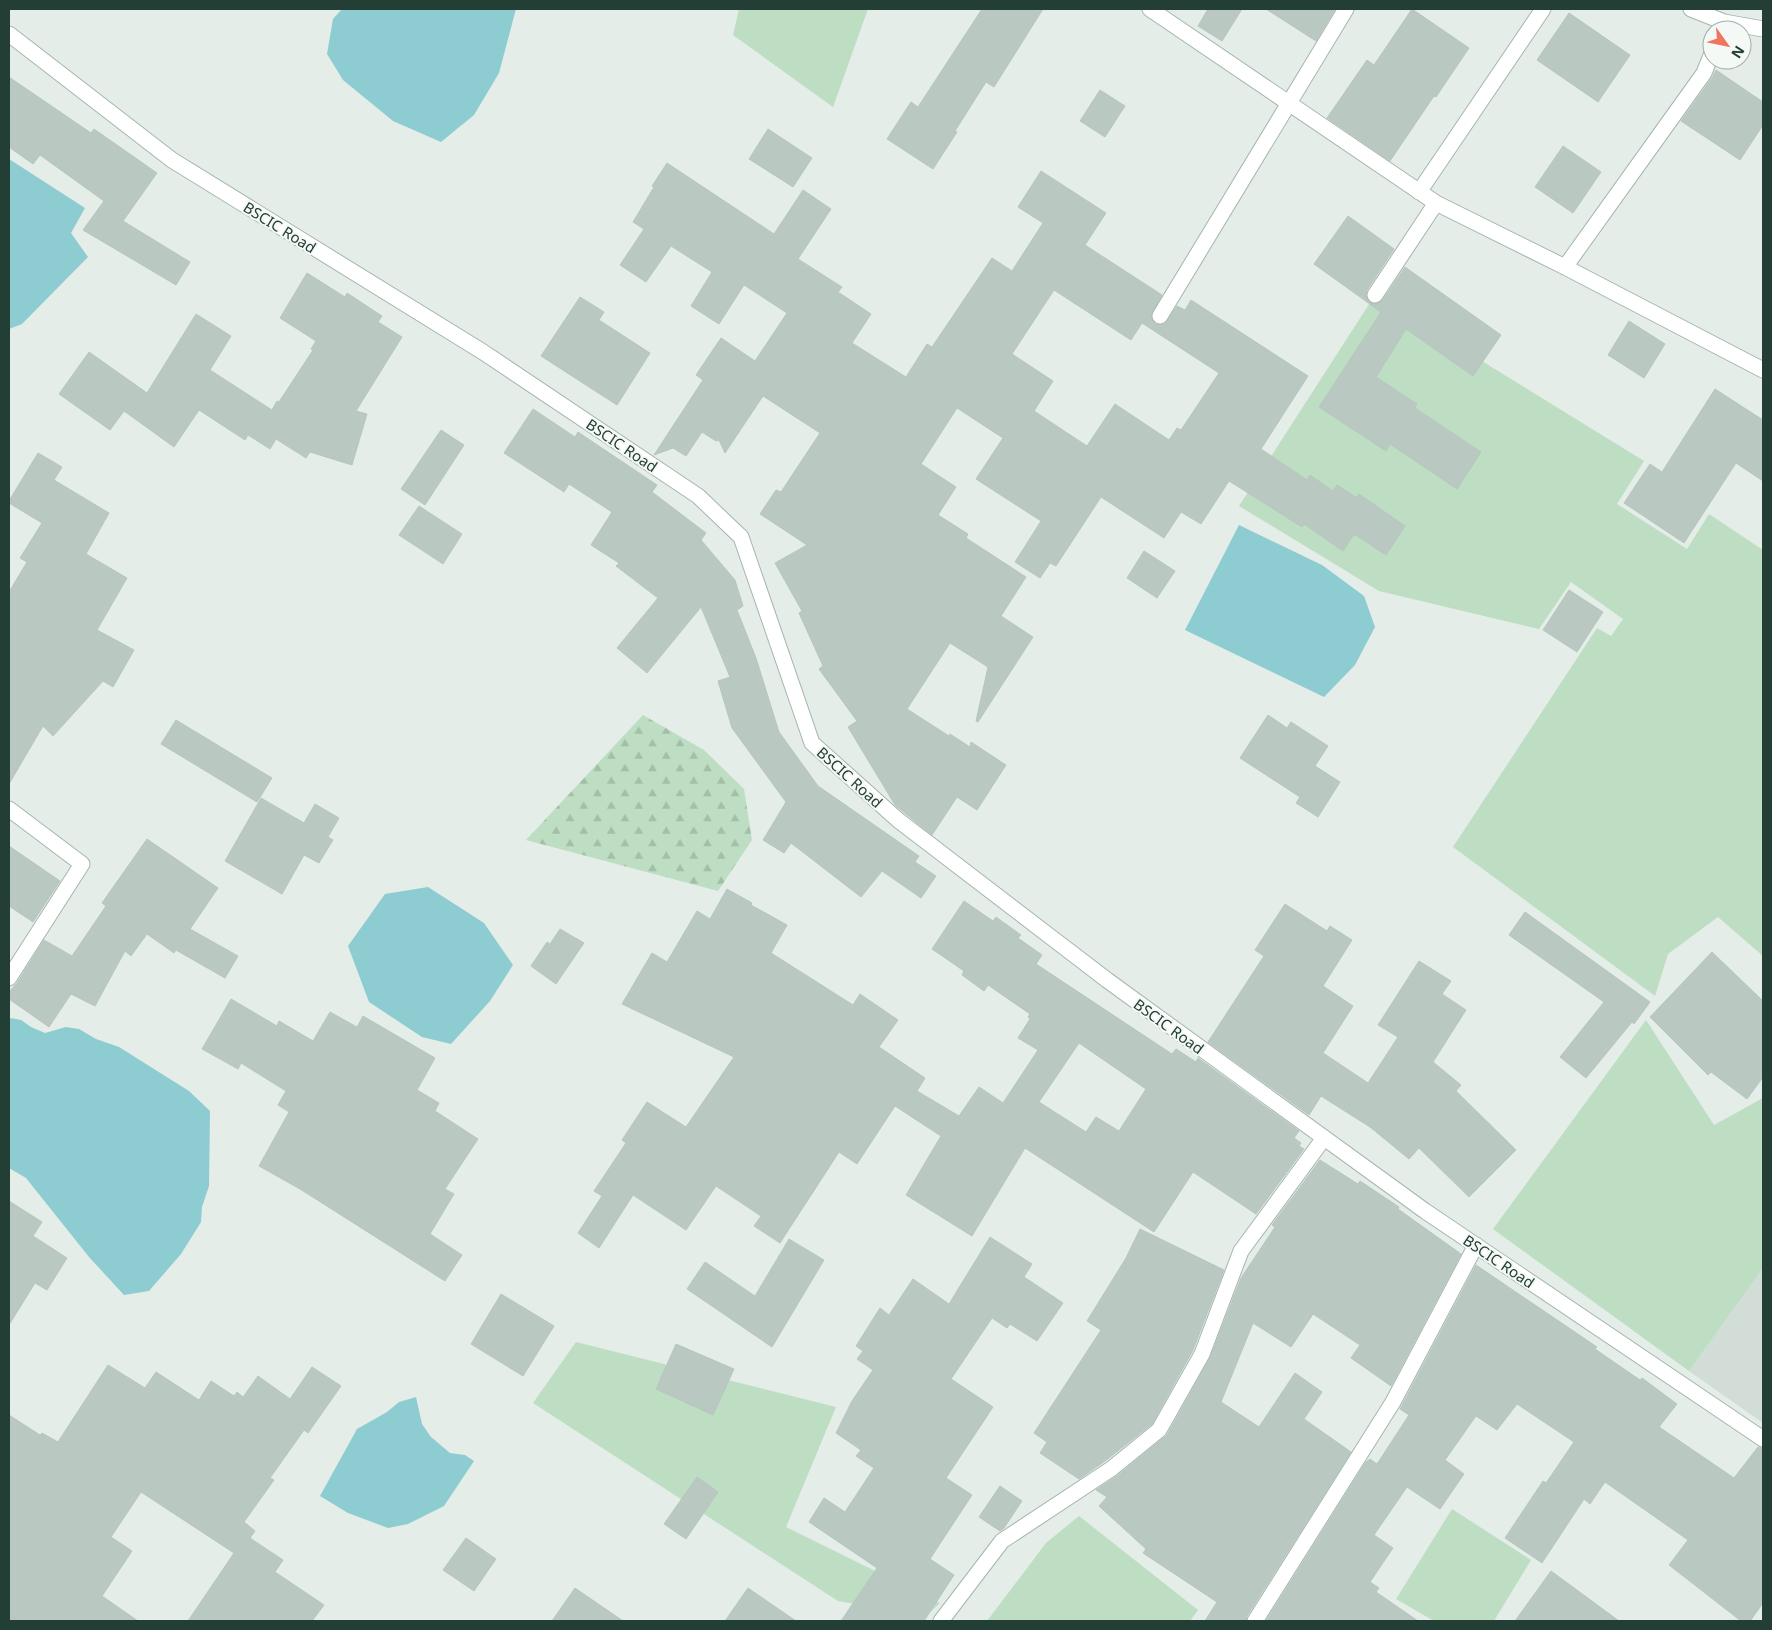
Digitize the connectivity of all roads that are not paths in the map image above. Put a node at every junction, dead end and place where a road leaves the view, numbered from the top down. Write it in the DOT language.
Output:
graph roads {
  1 [pos="1346,9"];
  2 [pos="1543,9"];
  3 [pos="1691,9"];
  4 [pos="1154,10"];
  5 [pos="1724,20"];
  6 [pos="9,34"];
  7 [pos="1705,70"];
  8 [pos="1289,103"];
  9 [pos="1420,192"];
  10 [pos="1436,203"];
  11 [pos="1565,267"];
  12 [pos="1375,295"];
  13 [pos="1160,316"];
  14 [pos="1763,370"];
  15 [pos="9,809"];
  16 [pos="9,978"];
  17 [pos="1324,1138"];
  18 [pos="1476,1245"];
  19 [pos="1763,1439"];
  20 [pos="941,1621"];
  21 [pos="1255,1621"];
  1 -- 8 [label="street"];
  2 -- 9 [label="street"];
  3 -- 5 [label="street"];
  4 -- 8 [label="street"];
  6 -- 17 [label="street, BSCIC Road"];
  7 -- 11 [label="street"];
  8 -- 9 [label="street"];
  8 -- 13 [label="street"];
  9 -- 10 [label="street"];
  10 -- 11 [label="street"];
  10 -- 12 [label="street"];
  11 -- 14 [label="street"];
  15 -- 16 [label="street"];
  17 -- 18 [label="street, BSCIC Road"];
  17 -- 20 [label="street"];
  18 -- 19 [label="street, BSCIC Road"];
  18 -- 21 [label="street"];
}
